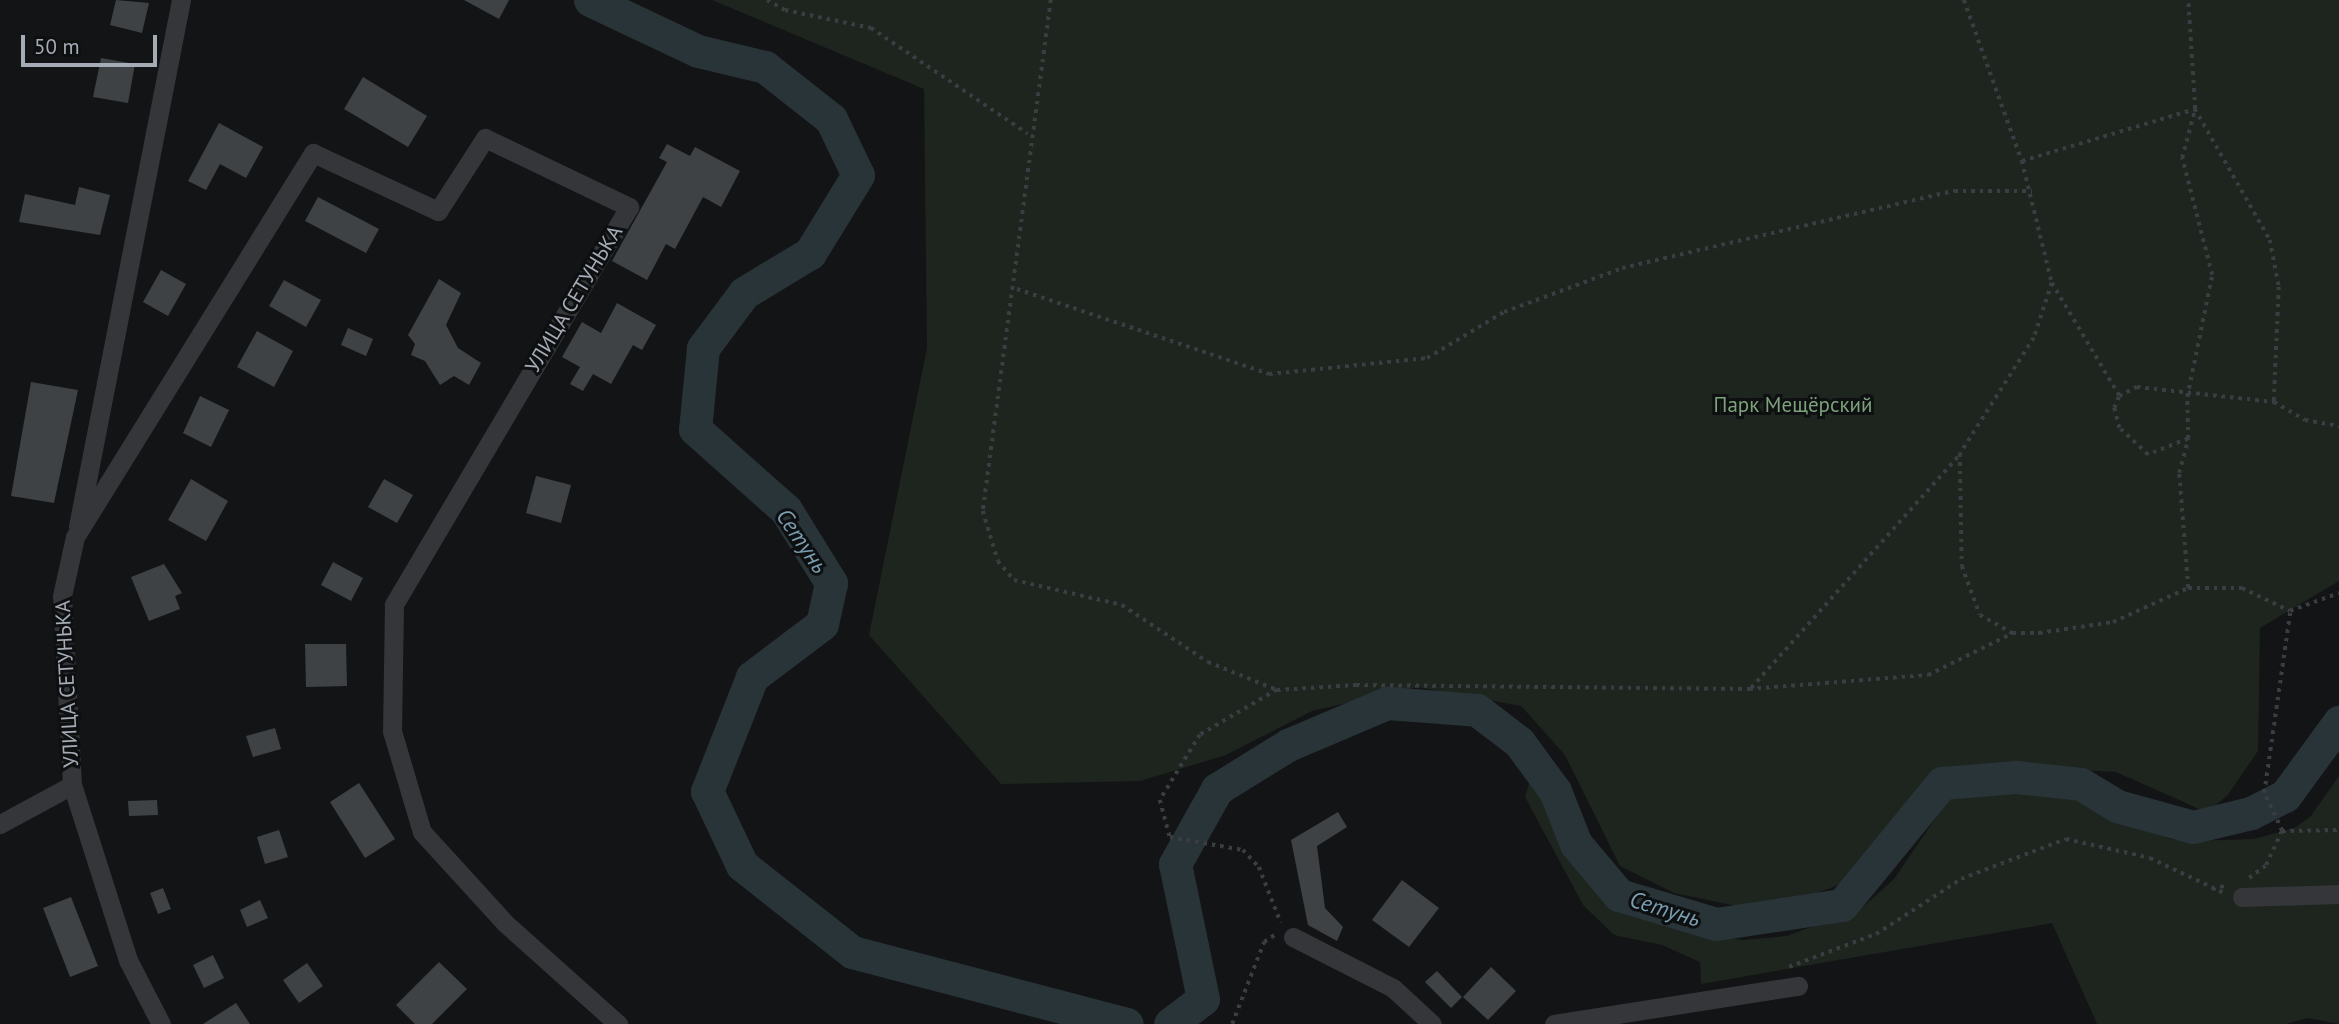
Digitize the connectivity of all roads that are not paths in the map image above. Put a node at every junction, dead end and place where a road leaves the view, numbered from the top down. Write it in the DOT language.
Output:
graph roads {
  1 [pos="181,0"];
  2 [pos="75,537"];
  3 [pos="72,785"];
  4 [pos="0,824"];
  5 [pos="2339,894"];
  6 [pos="2242,897"];
  7 [pos="1293,937"];
  8 [pos="1798,986"];
  9 [pos="161,1024"];
  10 [pos="618,1024"];
  11 [pos="1432,1024"];
  12 [pos="1554,1024"];
  1 -- 2 [label="street"];
  2 -- 3 [label="street, УЛИЦА СЕТУНЬКА"];
  2 -- 10 [label="street, УЛИЦА СЕТУНЬКА"];
  3 -- 4 [label="street"];
  3 -- 9 [label="street, УЛИЦА СЕТУНЬКА"];
  5 -- 6 [label="street"];
  7 -- 11 [label="street"];
  8 -- 12 [label="street"];
}
